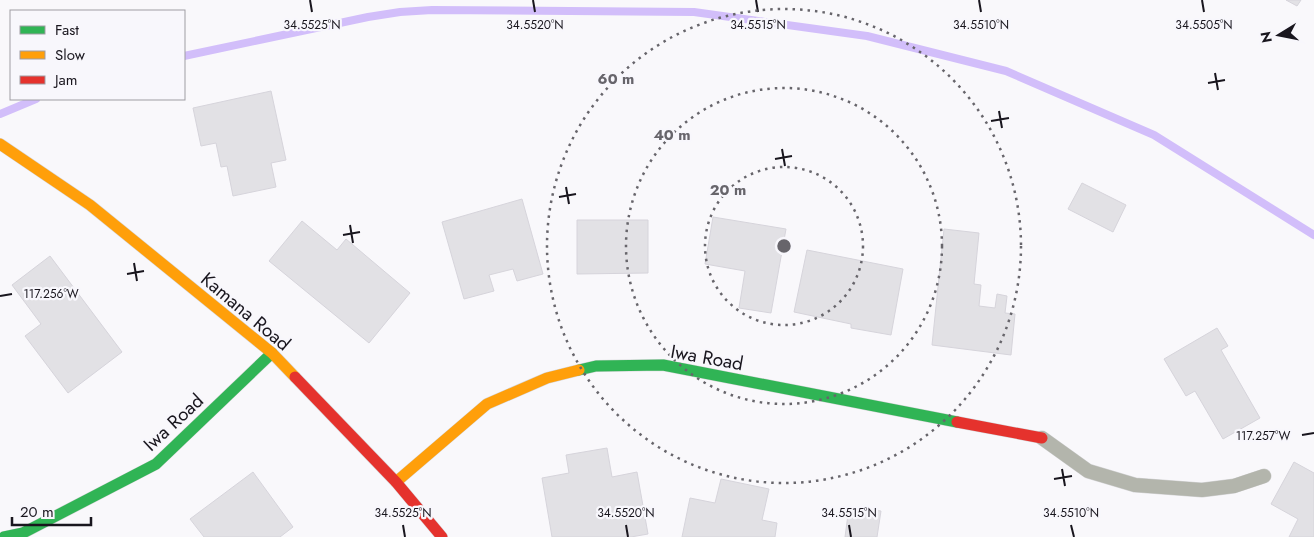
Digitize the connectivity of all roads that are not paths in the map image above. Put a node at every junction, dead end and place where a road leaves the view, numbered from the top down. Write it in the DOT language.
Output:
graph roads {
  1 [pos="0,144"];
  2 [pos="272,354"];
  3 [pos="1042,438"];
  4 [pos="1264,476"];
  5 [pos="396,482"];
  6 [pos="4,537"];
  7 [pos="442,537"];
  1 -- 2 [label="street, Kamana Road"];
  2 -- 5 [label="street, Kamana Road"];
  2 -- 6 [label="street, Iwa Road"];
  3 -- 4 [label="lane"];
  3 -- 5 [label="street, Iwa Road"];
  5 -- 7 [label="street, Kamana Road"];
}
